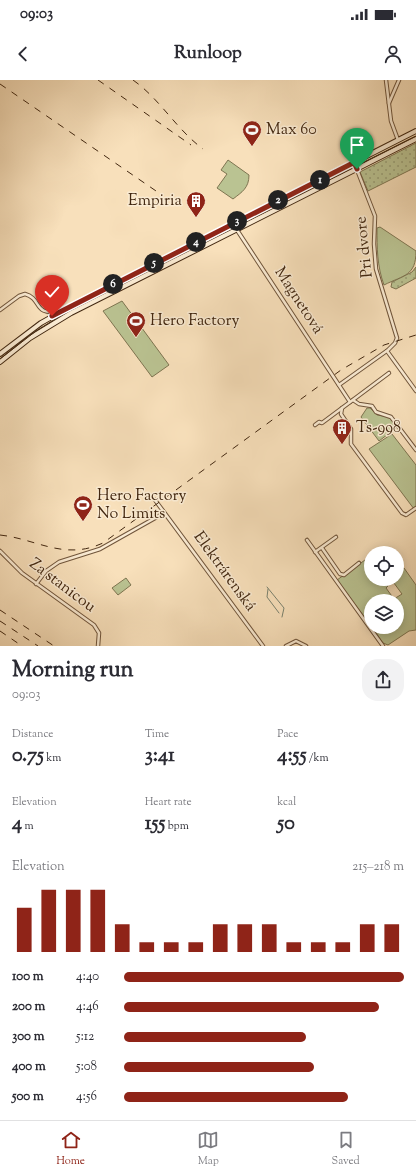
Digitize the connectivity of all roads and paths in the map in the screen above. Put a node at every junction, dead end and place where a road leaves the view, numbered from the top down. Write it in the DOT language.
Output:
graph roads {
  1 [pos="386,80"];
  2 [pos="399,80"];
  3 [pos="388,103"];
  4 [pos="416,132"];
  5 [pos="416,139"];
  6 [pos="398,140"];
  7 [pos="354,162"];
  8 [pos="357,169"];
  9 [pos="237,230"];
  10 [pos="0,310"];
  11 [pos="62,310"];
  12 [pos="387,351"];
  13 [pos="0,354"];
  14 [pos="0,362"];
  15 [pos="388,373"];
  16 [pos="339,386"];
  17 [pos="416,391"];
  18 [pos="351,401"];
  19 [pos="342,408"];
  20 [pos="315,425"];
  21 [pos="416,450"];
  22 [pos="155,500"];
  23 [pos="416,508"];
  24 [pos="164,513"];
  25 [pos="336,537"];
  26 [pos="307,540"];
  27 [pos="322,548"];
  28 [pos="0,551"];
  29 [pos="315,552"];
  30 [pos="359,563"];
  31 [pos="36,584"];
  32 [pos="98,646"];
  33 [pos="263,646"];
  34 [pos="286,646"];
  35 [pos="306,646"];
  36 [pos="383,646"];
  1 -- 3 [label="street"];
  2 -- 3 [label="street"];
  3 -- 6 [label="street"];
  4 -- 6 [label="main road"];
  5 -- 8 [label="main road"];
  6 -- 7 [label="main road"];
  7 -- 8 [label="street, Pri dvore"];
  7 -- 11 [label="main road"];
  8 -- 9 [label="main road"];
  8 -- 12 [label="street, Pri dvore"];
  9 -- 14 [label="main road"];
  9 -- 16 [label="street, Magnetová"];
  10 -- 11 [label="street"];
  11 -- 13 [label="main road"];
  12 -- 16 [label="street"];
  12 -- 17 [label="street"];
  15 -- 18 [label="street"];
  16 -- 18 [label="street, Magnetová"];
  18 -- 19 [label="street"];
  18 -- 21 [label="street"];
  19 -- 20 [label="street"];
  19 -- 23 [label="street"];
  22 -- 24 [label="street, Elektrárenská"];
  24 -- 31 [label="street"];
  24 -- 33 [label="street, Elektrárenská"];
  25 -- 27 [label="street"];
  26 -- 29 [label="street"];
  27 -- 29 [label="street"];
  27 -- 30 [label="street"];
  28 -- 31 [label="street, Za stanicou"];
  29 -- 36 [label="street"];
  31 -- 32 [label="street, Za stanicou"];
  34 -- 35 [label="street"];
}
